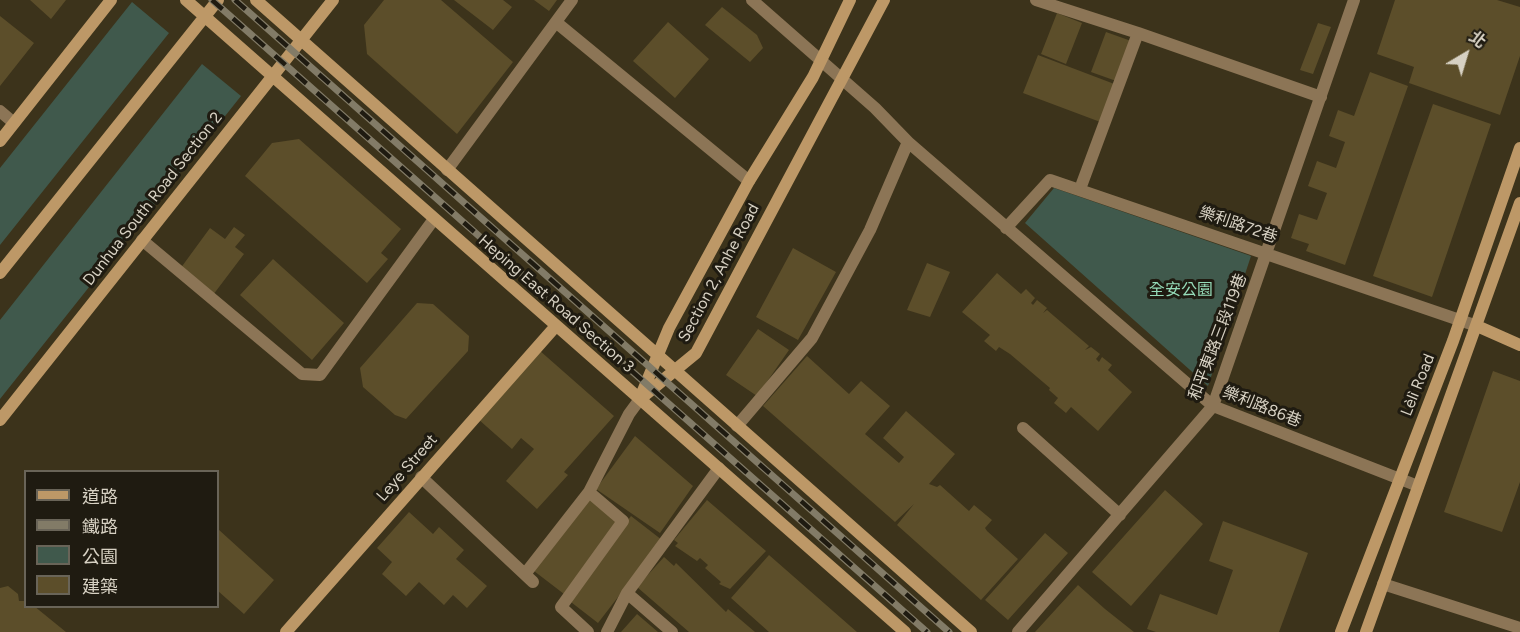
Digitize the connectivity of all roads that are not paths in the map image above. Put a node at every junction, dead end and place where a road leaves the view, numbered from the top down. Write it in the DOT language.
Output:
graph roads {
  1 [pos="111,0"];
  2 [pos="186,0"];
  3 [pos="218,0"];
  4 [pos="256,0"];
  5 [pos="333,0"];
  6 [pos="572,0"];
  7 [pos="752,0"];
  8 [pos="850,0"];
  9 [pos="884,0"];
  10 [pos="1036,0"];
  11 [pos="1354,0"];
  12 [pos="205,16"];
  13 [pos="557,23"];
  14 [pos="1138,33"];
  15 [pos="301,41"];
  16 [pos="822,61"];
  17 [pos="272,76"];
  18 [pos="842,79"];
  19 [pos="1321,97"];
  20 [pos="0,111"];
  21 [pos="14,123"];
  22 [pos="0,141"];
  23 [pos="908,142"];
  24 [pos="1520,148"];
  25 [pos="447,170"];
  26 [pos="749,182"];
  27 [pos="1080,189"];
  28 [pos="1520,202"];
  29 [pos="434,219"];
  30 [pos="1006,228"];
  31 [pos="142,240"];
  32 [pos="1267,252"];
  33 [pos="0,273"];
  34 [pos="1460,320"];
  35 [pos="1477,326"];
  36 [pos="555,327"];
  37 [pos="1520,345"];
  38 [pos="657,353"];
  39 [pos="676,370"];
  40 [pos="640,399"];
  41 [pos="1213,406"];
  42 [pos="0,420"];
  43 [pos="737,426"];
  44 [pos="1023,428"];
  45 [pos="719,468"];
  46 [pos="421,477"];
  47 [pos="1398,480"];
  48 [pos="1418,486"];
  49 [pos="589,492"];
  50 [pos="1120,515"];
  51 [pos="1383,584"];
  52 [pos="627,593"];
  53 [pos="1520,628"];
  54 [pos="900,630"];
  55 [pos="286,632"];
  56 [pos="588,632"];
  57 [pos="607,632"];
  58 [pos="672,632"];
  59 [pos="971,632"];
  60 [pos="1018,632"];
  61 [pos="1341,632"];
  62 [pos="1366,632"];
  1 -- 21 [label="main road"];
  2 -- 12 [label="main road, Heping East Road Section 3"];
  3 -- 12 [label="main road"];
  4 -- 15 [label="main road, Heping East Road Section 3"];
  5 -- 15 [label="main road, Dunhua South Road Section 2"];
  6 -- 13 [label="lane"];
  7 -- 16 [label="lane, 樂利路86巷"];
  8 -- 16 [label="main road, Section 2, Anhe Road"];
  9 -- 18 [label="main road, Section 2, Anhe Road"];
  10 -- 14 [label="lane"];
  11 -- 19 [label="lane, 和平東路三段119巷"];
  12 -- 17 [label="main road, Heping East Road Section 3"];
  12 -- 33 [label="main road"];
  13 -- 25 [label="lane"];
  13 -- 26 [label="lane"];
  14 -- 19 [label="lane"];
  14 -- 27 [label="lane"];
  15 -- 17 [label="main road, Dunhua South Road Section 2"];
  15 -- 25 [label="main road, Heping East Road Section 3"];
  16 -- 18 [label="lane, 樂利路86巷"];
  16 -- 26 [label="main road, Section 2, Anhe Road"];
  17 -- 29 [label="main road, Heping East Road Section 3"];
  17 -- 31 [label="main road, Dunhua South Road Section 2"];
  18 -- 23 [label="lane, 樂利路86巷"];
  18 -- 39 [label="main road, Section 2, Anhe Road"];
  19 -- 32 [label="lane, 和平東路三段119巷"];
  20 -- 21 [label="lane"];
  21 -- 22 [label="main road"];
  23 -- 30 [label="lane, 樂利路86巷"];
  23 -- 43 [label="lane"];
  24 -- 34 [label="main road, Lèlì Road"];
  25 -- 38 [label="main road, Heping East Road Section 3"];
  26 -- 38 [label="main road, Section 2, Anhe Road"];
  27 -- 30 [label="lane, 樂利路72巷"];
  27 -- 32 [label="lane, 樂利路72巷"];
  28 -- 35 [label="main road, Lèlì Road"];
  29 -- 31 [label="lane"];
  29 -- 36 [label="main road, Heping East Road Section 3"];
  30 -- 41 [label="lane, 樂利路86巷"];
  31 -- 42 [label="main road, Dunhua South Road Section 2"];
  32 -- 34 [label="lane, 樂利路72巷"];
  32 -- 41 [label="lane, 和平東路三段119巷"];
  34 -- 35 [label="lane, 樂利路72巷"];
  34 -- 47 [label="main road, Lèlì Road"];
  35 -- 37 [label="main road"];
  35 -- 48 [label="main road, Lèlì Road"];
  36 -- 40 [label="main road, Heping East Road Section 3"];
  36 -- 46 [label="main road, Leye Street"];
  38 -- 39 [label="main road, Heping East Road Section 3"];
  38 -- 40 [label="main road, Section 2, Anhe Road"];
  39 -- 40 [label="main road, Section 2, Anhe Road"];
  39 -- 43 [label="main road, Heping East Road Section 3"];
  40 -- 45 [label="main road, Heping East Road Section 3"];
  40 -- 49 [label="lane"];
  41 -- 47 [label="lane, 樂利路86巷"];
  41 -- 50 [label="lane, 和平東路三段119巷"];
  43 -- 59 [label="main road, Heping East Road Section 3"];
  44 -- 50 [label="lane"];
  45 -- 52 [label="lane"];
  45 -- 54 [label="main road, Heping East Road Section 3"];
  46 -- 49 [label="lane"];
  46 -- 55 [label="main road, Leye Street"];
  47 -- 48 [label="lane, 樂利路86巷"];
  47 -- 61 [label="main road, Lèlì Road"];
  48 -- 51 [label="main road, Lèlì Road"];
  49 -- 56 [label="lane"];
  50 -- 60 [label="lane, 和平東路三段119巷"];
  51 -- 53 [label="lane"];
  51 -- 62 [label="main road, Lèlì Road"];
  52 -- 57 [label="lane"];
  52 -- 58 [label="lane"];
}
